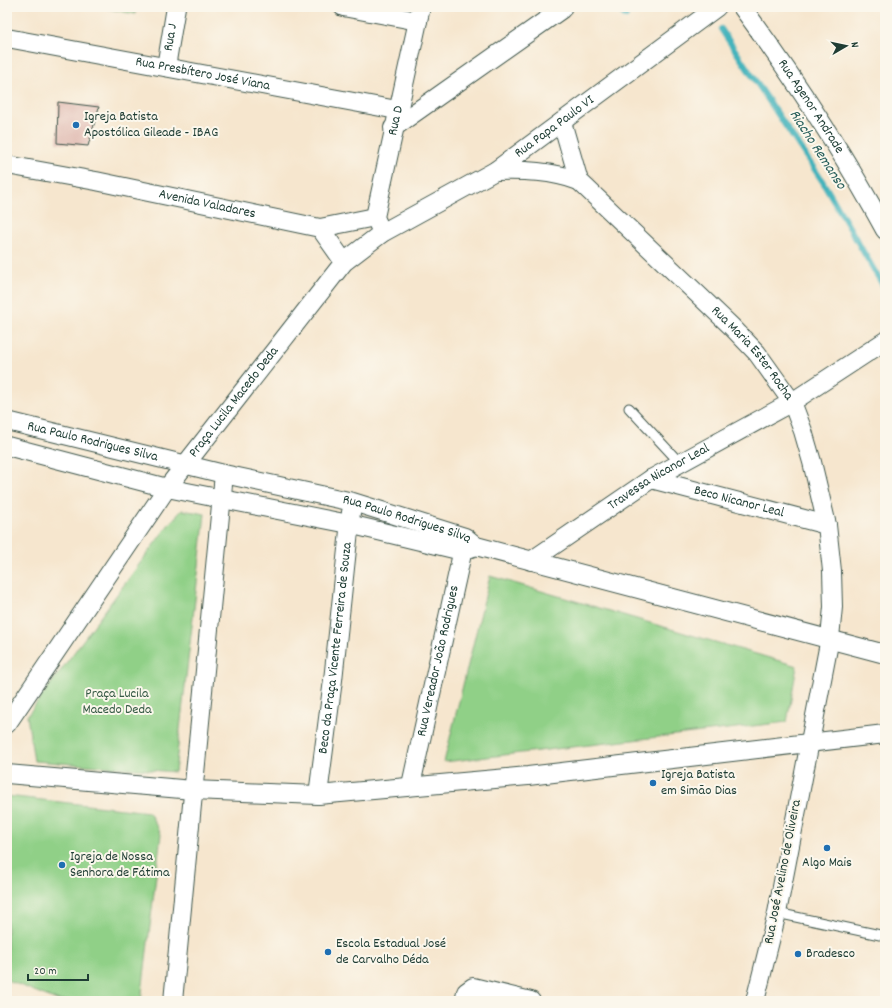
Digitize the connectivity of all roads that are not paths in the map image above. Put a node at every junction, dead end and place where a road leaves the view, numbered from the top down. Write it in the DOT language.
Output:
graph roads {
  1 [pos="176,7"];
  2 [pos="343,7"];
  3 [pos="717,7"];
  4 [pos="742,7"];
  5 [pos="561,8"];
  6 [pos="420,14"];
  7 [pos="7,38"];
  8 [pos="166,67"];
  9 [pos="398,110"];
  10 [pos="562,122"];
  11 [pos="393,128"];
  12 [pos="7,165"];
  13 [pos="495,171"];
  14 [pos="579,181"];
  15 [pos="379,225"];
  16 [pos="320,228"];
  17 [pos="885,230"];
  18 [pos="344,262"];
  19 [pos="885,342"];
  20 [pos="792,402"];
  21 [pos="629,408"];
  22 [pos="7,421"];
  23 [pos="7,446"];
  24 [pos="680,463"];
  25 [pos="186,465"];
  26 [pos="224,474"];
  27 [pos="651,479"];
  28 [pos="167,488"];
  29 [pos="221,499"];
  30 [pos="353,502"];
  31 [pos="349,524"];
  32 [pos="827,525"];
  33 [pos="468,544"];
  34 [pos="531,561"];
  35 [pos="830,638"];
  36 [pos="885,654"];
  37 [pos="7,724"];
  38 [pos="885,734"];
  39 [pos="808,743"];
  40 [pos="7,774"];
  41 [pos="411,785"];
  42 [pos="193,790"];
  43 [pos="318,795"];
  44 [pos="777,913"];
  45 [pos="880,935"];
  46 [pos="467,994"];
  47 [pos="173,1001"];
  48 [pos="531,1001"];
  49 [pos="755,1001"];
  1 -- 8 [label="street, Rua J"];
  2 -- 6 [label="street"];
  3 -- 10 [label="street, Rua Papa Paulo VI"];
  4 -- 17 [label="street, Rua Agenor Andrade"];
  5 -- 11 [label="street"];
  6 -- 9 [label="street, Rua D"];
  7 -- 8 [label="street, Rua Presbítero José Viana"];
  8 -- 9 [label="street, Rua Presbítero José Viana"];
  9 -- 11 [label="street, Rua D"];
  10 -- 13 [label="street, Rua Papa Paulo VI"];
  10 -- 14 [label="street"];
  11 -- 15 [label="street, Rua D"];
  12 -- 16 [label="street, Avenida Valadares"];
  13 -- 14 [label="street"];
  13 -- 15 [label="street, Rua Papa Paulo VI"];
  14 -- 20 [label="street, Rua Maria Ester Rocha"];
  15 -- 16 [label="street"];
  15 -- 18 [label="street"];
  16 -- 18 [label="street"];
  18 -- 25 [label="street, Praça Lucila Macedo Deda"];
  19 -- 20 [label="street, Travessa Nicanor Leal"];
  20 -- 24 [label="street, Travessa Nicanor Leal"];
  20 -- 32 [label="street, Rua Maria Ester Rocha"];
  21 -- 24 [label="lane"];
  22 -- 25 [label="street, Rua Paulo Rodrigues Silva"];
  23 -- 28 [label="street, Rua Paulo Rodrigues Silva"];
  24 -- 27 [label="street, Travessa Nicanor Leal"];
  25 -- 26 [label="street, Rua Paulo Rodrigues Silva"];
  25 -- 28 [label="street, Praça Lucila Macedo Deda"];
  26 -- 29 [label="street"];
  26 -- 30 [label="street, Rua Paulo Rodrigues Silva"];
  27 -- 32 [label="street, Beco Nicanor Leal"];
  27 -- 34 [label="street, Travessa Nicanor Leal"];
  28 -- 29 [label="street, Rua Paulo Rodrigues Silva"];
  28 -- 37 [label="street, Praça Lucila Macedo Deda"];
  29 -- 31 [label="street, Rua Paulo Rodrigues Silva"];
  29 -- 42 [label="street"];
  30 -- 31 [label="street, Beco da Praça Vicente Ferreira de Souza"];
  30 -- 33 [label="street, Rua Paulo Rodrigues Silva"];
  31 -- 33 [label="street, Rua Paulo Rodrigues Silva"];
  31 -- 43 [label="street, Beco da Praça Vicente Ferreira de Souza"];
  32 -- 35 [label="street, Rua Maria Ester Rocha"];
  33 -- 34 [label="street"];
  33 -- 41 [label="street, Rua Vereador João Rodrigues"];
  34 -- 35 [label="street"];
  35 -- 36 [label="street"];
  35 -- 39 [label="street, Rua José Avelino de Oliveira"];
  38 -- 39 [label="street"];
  39 -- 41 [label="street"];
  39 -- 44 [label="street, Rua José Avelino de Oliveira"];
  40 -- 42 [label="street"];
  41 -- 43 [label="street"];
  42 -- 43 [label="street"];
  42 -- 47 [label="street"];
  44 -- 45 [label="lane"];
  44 -- 49 [label="street, Rua José Avelino de Oliveira"];
  46 -- 48 [label="street"];
}
